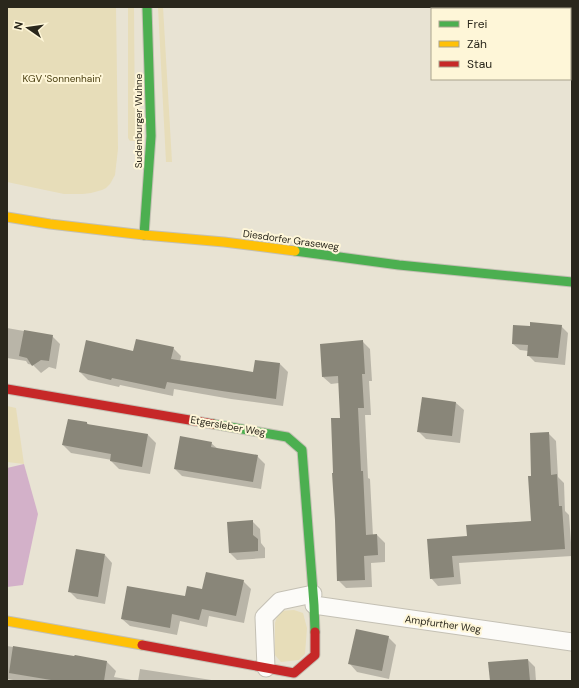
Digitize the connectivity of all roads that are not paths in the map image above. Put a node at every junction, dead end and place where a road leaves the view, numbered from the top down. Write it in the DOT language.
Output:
graph roads {
  1 [pos="147,7"];
  2 [pos="7,217"];
  3 [pos="144,235"];
  4 [pos="572,282"];
  5 [pos="7,389"];
  6 [pos="314,600"];
  7 [pos="7,622"];
  8 [pos="572,642"];
  9 [pos="266,668"];
  1 -- 3 [label="street, Sudenburger Wuhne"];
  2 -- 3 [label="street, Diesdorfer Graseweg"];
  3 -- 4 [label="street, Diesdorfer Graseweg"];
  5 -- 6 [label="street, Etgersleber Weg"];
  6 -- 8 [label="street, Ampfurther Weg"];
  6 -- 9 [label="street"];
  6 -- 9 [label="street, Etgersleber Weg"];
  7 -- 9 [label="street, Etgersleber Weg"];
}
